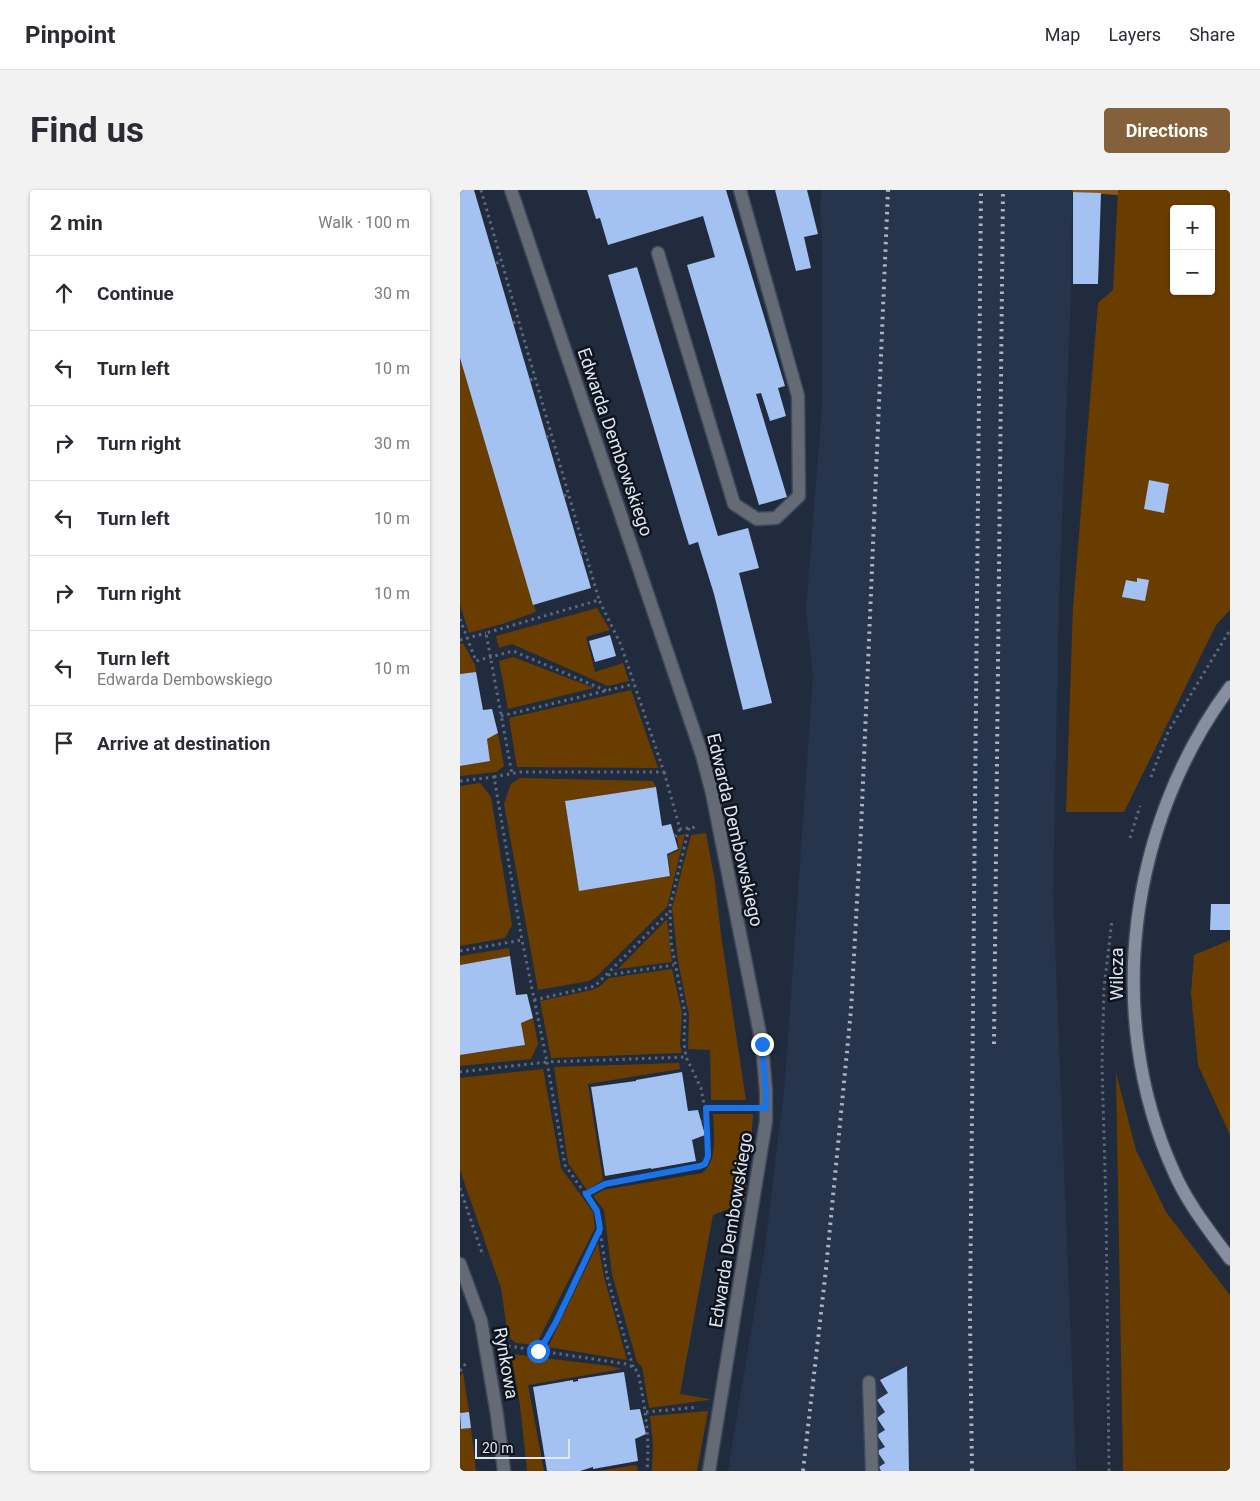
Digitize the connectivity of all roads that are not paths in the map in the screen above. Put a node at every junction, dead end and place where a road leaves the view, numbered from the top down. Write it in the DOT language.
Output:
graph roads {
  1 [pos="511,190"];
  2 [pos="740,190"];
  3 [pos="658,253"];
  4 [pos="1230,687"];
  5 [pos="1230,1259"];
  6 [pos="460,1264"];
  7 [pos="869,1382"];
  8 [pos="504,1471"];
  9 [pos="709,1471"];
  10 [pos="872,1471"];
  1 -- 9 [label="street, Edwarda Dembowskiego"];
  2 -- 3 [label="street"];
  4 -- 5 [label="street, Wilcza"];
  6 -- 8 [label="street, Rynkowa"];
  7 -- 10 [label="street"];
}
